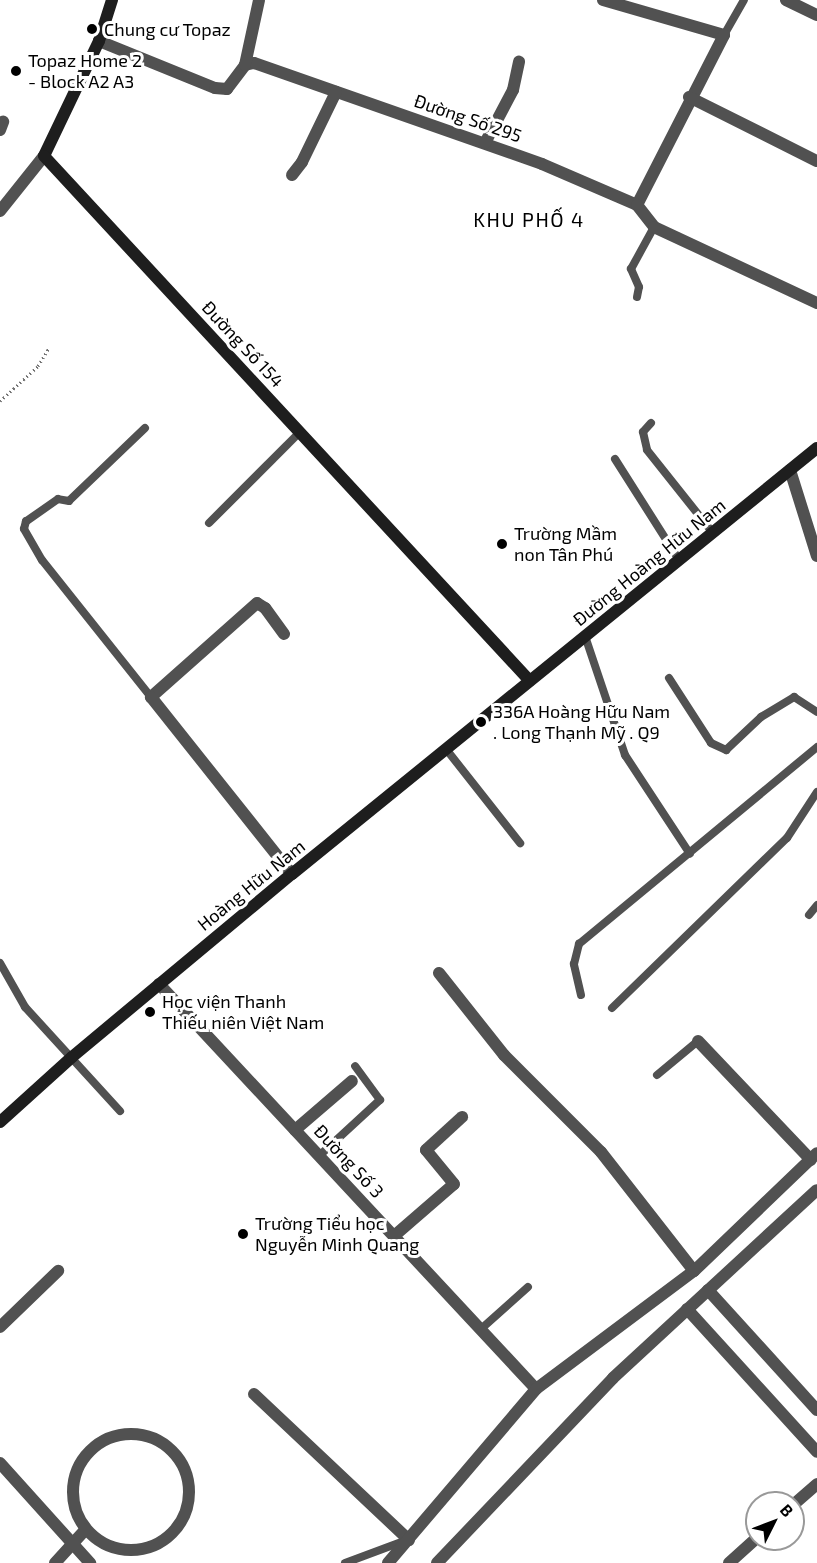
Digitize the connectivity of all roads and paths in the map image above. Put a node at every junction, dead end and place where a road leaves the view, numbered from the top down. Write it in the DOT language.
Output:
graph roads {
  1 [pos="112,0"];
  2 [pos="258,0"];
  3 [pos="603,0"];
  4 [pos="744,0"];
  5 [pos="786,0"];
  6 [pos="817,15"];
  7 [pos="724,35"];
  8 [pos="99,41"];
  9 [pos="519,62"];
  10 [pos="245,65"];
  11 [pos="336,92"];
  12 [pos="690,97"];
  13 [pos="485,143"];
  14 [pos="44,156"];
  15 [pos="817,161"];
  16 [pos="292,175"];
  17 [pos="637,205"];
  18 [pos="0,211"];
  19 [pos="654,227"];
  20 [pos="637,297"];
  21 [pos="817,303"];
  22 [pos="49,348"];
  23 [pos="0,401"];
  24 [pos="651,423"];
  25 [pos="145,428"];
  26 [pos="300,432"];
  27 [pos="817,448"];
  28 [pos="615,459"];
  29 [pos="790,470"];
  30 [pos="209,523"];
  31 [pos="713,533"];
  32 [pos="817,556"];
  33 [pos="679,560"];
  34 [pos="284,634"];
  35 [pos="585,636"];
  36 [pos="669,678"];
  37 [pos="530,681"];
  38 [pos="151,697"];
  39 [pos="817,712"];
  40 [pos="817,747"];
  41 [pos="446,749"];
  42 [pos="817,792"];
  43 [pos="520,843"];
  44 [pos="690,854"];
  45 [pos="292,874"];
  46 [pos="817,905"];
  47 [pos="809,915"];
  48 [pos="0,963"];
  49 [pos="439,973"];
  50 [pos="159,984"];
  51 [pos="581,994"];
  52 [pos="612,1008"];
  53 [pos="698,1041"];
  54 [pos="72,1057"];
  55 [pos="355,1066"];
  56 [pos="657,1075"];
  57 [pos="352,1081"];
  58 [pos="120,1111"];
  59 [pos="462,1117"];
  60 [pos="0,1122"];
  61 [pos="295,1130"];
  62 [pos="319,1156"];
  63 [pos="814,1157"];
  64 [pos="817,1190"];
  65 [pos="394,1236"];
  66 [pos="58,1271"];
  67 [pos="694,1271"];
  68 [pos="528,1287"];
  69 [pos="708,1290"];
  70 [pos="687,1309"];
  71 [pos="0,1327"];
  72 [pos="481,1329"];
  73 [pos="536,1389"];
  74 [pos="254,1394"];
  75 [pos="817,1410"];
  76 [pos="817,1452"];
  77 [pos="0,1463"];
  78 [pos="817,1484"];
  79 [pos="805,1494"];
  80 [pos="85,1530"];
  81 [pos="409,1540"];
  82 [pos="73,1544"];
  83 [pos="745,1549"];
  84 [pos="55,1563"];
  85 [pos="90,1563"];
  86 [pos="345,1563"];
  87 [pos="388,1563"];
  88 [pos="437,1563"];
  89 [pos="729,1563"];
  1 -- 8 [label="main road"];
  2 -- 10 [label="street"];
  3 -- 7 [label="street"];
  4 -- 7 [label="lane"];
  5 -- 6 [label="street"];
  7 -- 12 [label="street"];
  8 -- 10 [label="street"];
  8 -- 14 [label="main road"];
  9 -- 13 [label="street"];
  10 -- 11 [label="street, Đường Số 295"];
  11 -- 13 [label="street, Đường Số 295"];
  11 -- 16 [label="street"];
  12 -- 15 [label="street"];
  12 -- 17 [label="street"];
  13 -- 17 [label="street, Đường Số 295"];
  14 -- 18 [label="street"];
  14 -- 26 [label="main road, Đường Số 154"];
  17 -- 19 [label="street"];
  19 -- 20 [label="lane"];
  19 -- 21 [label="street"];
  22 -- 23 [label="path"];
  24 -- 31 [label="lane"];
  25 -- 38 [label="lane"];
  26 -- 30 [label="lane"];
  26 -- 37 [label="main road, Đường Số 154"];
  27 -- 29 [label="main road"];
  28 -- 33 [label="lane"];
  29 -- 31 [label="main road, Đường Hoàng Hữu Nam"];
  29 -- 32 [label="street"];
  31 -- 33 [label="main road, Đường Hoàng Hữu Nam"];
  33 -- 35 [label="main road, Đường Hoàng Hữu Nam"];
  34 -- 38 [label="street"];
  35 -- 37 [label="main road, Đường Hoàng Hữu Nam"];
  35 -- 44 [label="lane"];
  36 -- 39 [label="lane"];
  37 -- 41 [label="main road, Hoàng Hữu Nam"];
  38 -- 45 [label="street"];
  40 -- 44 [label="lane"];
  41 -- 43 [label="lane"];
  41 -- 45 [label="main road, Hoàng Hữu Nam"];
  42 -- 52 [label="lane"];
  44 -- 51 [label="lane"];
  45 -- 50 [label="main road, Hoàng Hữu Nam"];
  46 -- 47 [label="lane"];
  48 -- 54 [label="lane"];
  49 -- 67 [label="street"];
  50 -- 54 [label="main road, Hoàng Hữu Nam"];
  50 -- 61 [label="street, Đường Số 3"];
  53 -- 56 [label="lane"];
  53 -- 63 [label="street"];
  54 -- 58 [label="lane"];
  54 -- 60 [label="main road, Hoàng Hữu Nam"];
  55 -- 62 [label="lane"];
  57 -- 61 [label="street"];
  59 -- 65 [label="street"];
  61 -- 62 [label="street, Đường Số 3"];
  62 -- 65 [label="street, Đường Số 3"];
  63 -- 67 [label="street"];
  64 -- 69 [label="street"];
  65 -- 72 [label="street, Đường Số 3"];
  66 -- 71 [label="street"];
  67 -- 73 [label="street"];
  68 -- 72 [label="lane"];
  69 -- 70 [label="street"];
  69 -- 75 [label="street"];
  70 -- 76 [label="street"];
  70 -- 88 [label="street"];
  72 -- 73 [label="street, Đường Số 3"];
  73 -- 81 [label="street"];
  74 -- 81 [label="street"];
  77 -- 82 [label="street"];
  78 -- 79 [label="street"];
  80 -- 80 [label="street"];
  80 -- 82 [label="street"];
  81 -- 86 [label="lane"];
  81 -- 87 [label="street"];
  82 -- 84 [label="street"];
  82 -- 85 [label="street"];
  83 -- 89 [label="street"];
}
